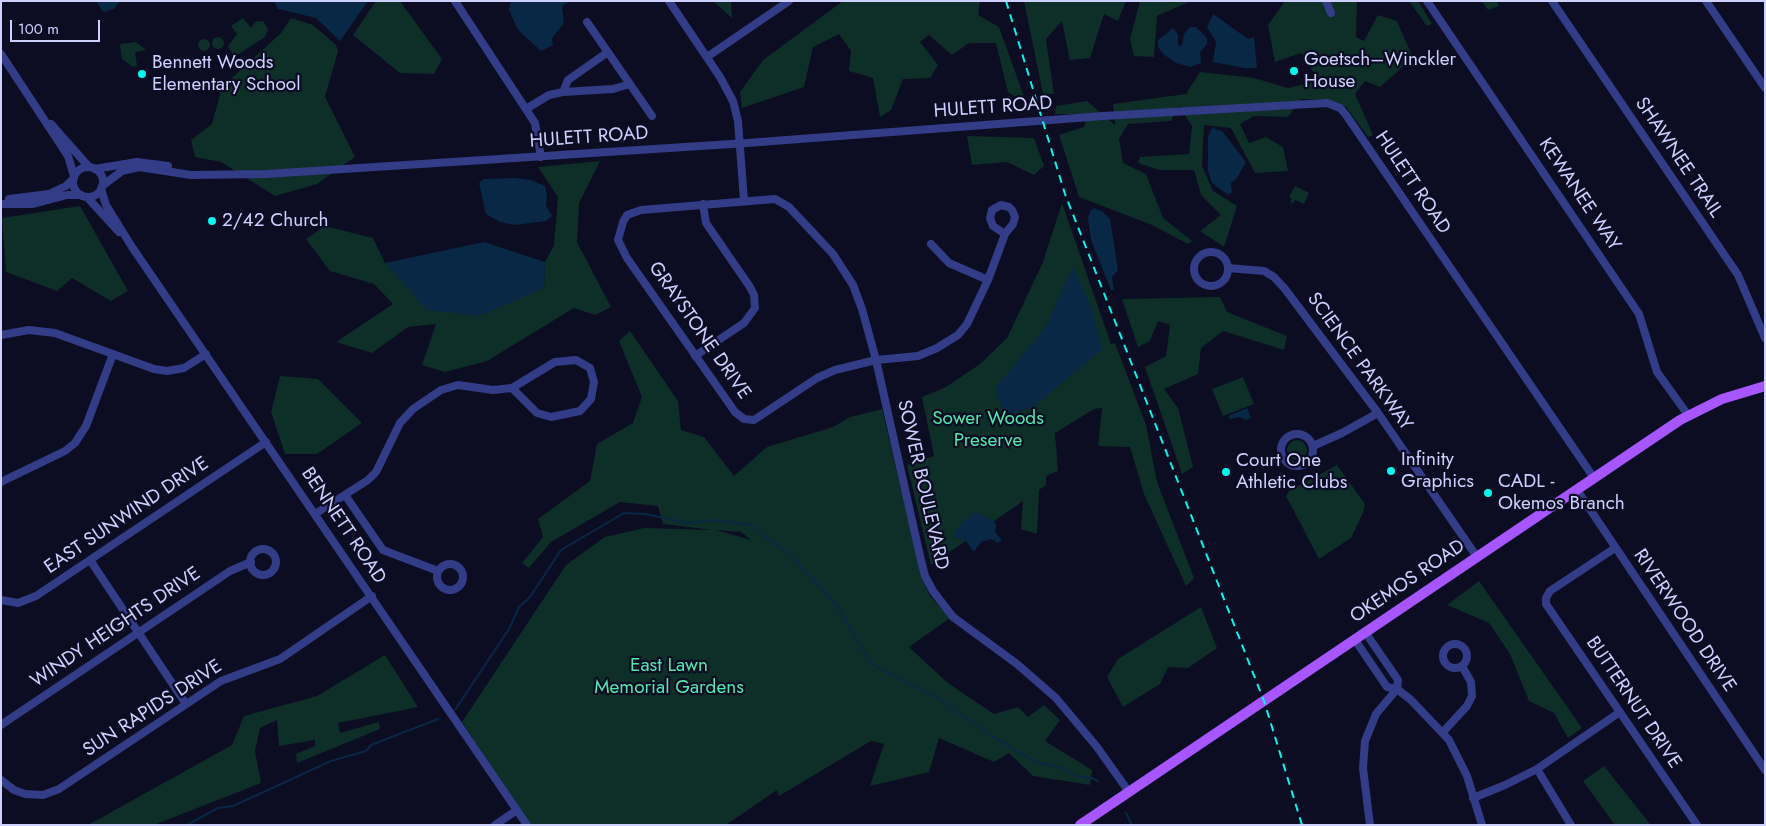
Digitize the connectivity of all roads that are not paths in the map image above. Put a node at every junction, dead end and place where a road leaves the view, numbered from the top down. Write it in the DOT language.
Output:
graph roads {
  1 [pos="670,1"];
  2 [pos="789,1"];
  3 [pos="1326,1"];
  4 [pos="1427,1"];
  5 [pos="1552,1"];
  6 [pos="1706,1"];
  7 [pos="456,2"];
  8 [pos="776,5"];
  9 [pos="1331,13"];
  10 [pos="587,22"];
  11 [pos="608,52"];
  12 [pos="1,54"];
  13 [pos="707,57"];
  14 [pos="630,84"];
  15 [pos="1765,88"];
  16 [pos="562,92"];
  17 [pos="526,109"];
  18 [pos="43,115"];
  19 [pos="652,116"];
  20 [pos="740,144"];
  21 [pos="541,157"];
  22 [pos="92,168"];
  23 [pos="199,175"];
  24 [pos="74,177"];
  25 [pos="102,187"];
  26 [pos="84,196"];
  27 [pos="1,200"];
  28 [pos="744,201"];
  29 [pos="1,204"];
  30 [pos="703,204"];
  31 [pos="1005,234"];
  32 [pos="931,244"];
  33 [pos="132,247"];
  34 [pos="1228,268"];
  35 [pos="988,280"];
  36 [pos="1,335"];
  37 [pos="1765,338"];
  38 [pos="113,354"];
  39 [pos="206,354"];
  40 [pos="695,356"];
  41 [pos="876,360"];
  42 [pos="1765,386"];
  43 [pos="512,388"];
  44 [pos="1378,413"];
  45 [pos="1688,415"];
  46 [pos="266,442"];
  47 [pos="1313,446"];
  48 [pos="1594,478"];
  49 [pos="1,482"];
  50 [pos="1576,490"];
  51 [pos="345,494"];
  52 [pos="315,514"];
  53 [pos="1615,548"];
  54 [pos="1477,557"];
  55 [pos="90,560"];
  56 [pos="251,562"];
  57 [pos="438,572"];
  58 [pos="372,596"];
  59 [pos="1,600"];
  60 [pos="139,632"];
  61 [pos="1366,632"];
  62 [pos="1355,640"];
  63 [pos="1462,666"];
  64 [pos="1398,689"];
  65 [pos="186,704"];
  66 [pos="1620,712"];
  67 [pos="1,725"];
  68 [pos="1443,732"];
  69 [pos="1537,769"];
  70 [pos="1765,770"];
  71 [pos="1,780"];
  72 [pos="1129,792"];
  73 [pos="1473,798"];
  74 [pos="517,810"];
  75 [pos="495,825"];
  76 [pos="527,825"];
  77 [pos="1080,825"];
  78 [pos="1370,825"];
  79 [pos="1482,825"];
  80 [pos="1571,825"];
  81 [pos="1697,825"];
  1 -- 13 [label="street"];
  2 -- 8 [label="street"];
  3 -- 9 [label="street"];
  4 -- 45 [label="street, KEWANEE WAY"];
  5 -- 37 [label="street, SHAWNEE TRAIL"];
  6 -- 15 [label="street"];
  7 -- 17 [label="street"];
  8 -- 13 [label="street"];
  10 -- 11 [label="street"];
  11 -- 14 [label="street"];
  11 -- 16 [label="street"];
  12 -- 18 [label="street"];
  13 -- 20 [label="street"];
  14 -- 16 [label="street"];
  14 -- 19 [label="street"];
  16 -- 17 [label="street"];
  17 -- 21 [label="street"];
  18 -- 22 [label="street"];
  18 -- 24 [label="street"];
  20 -- 21 [label="street, HULETT ROAD"];
  20 -- 28 [label="street"];
  20 -- 48 [label="street, HULETT ROAD"];
  21 -- 23 [label="street, HULETT ROAD"];
  22 -- 23 [label="street, HULETT ROAD"];
  22 -- 24 [label="street"];
  22 -- 25 [label="street"];
  23 -- 25 [label="street, HULETT ROAD"];
  24 -- 26 [label="street"];
  24 -- 27 [label="street"];
  25 -- 26 [label="street"];
  25 -- 33 [label="street, BENNETT ROAD"];
  26 -- 29 [label="street"];
  26 -- 33 [label="street, BENNETT ROAD"];
  28 -- 30 [label="street, GRAYSTONE DRIVE"];
  28 -- 41 [label="street, SOWER BOULEVARD"];
  30 -- 40 [label="street"];
  30 -- 40 [label="street, GRAYSTONE DRIVE"];
  31 -- 35 [label="street, GRAYSTONE DRIVE"];
  32 -- 35 [label="street"];
  33 -- 39 [label="street, BENNETT ROAD"];
  34 -- 34 [label="street"];
  34 -- 44 [label="street, SCIENCE PARKWAY"];
  35 -- 41 [label="street, GRAYSTONE DRIVE"];
  36 -- 38 [label="street"];
  38 -- 39 [label="street"];
  38 -- 49 [label="street"];
  39 -- 46 [label="street, BENNETT ROAD"];
  40 -- 41 [label="street, GRAYSTONE DRIVE"];
  41 -- 72 [label="street, SOWER BOULEVARD"];
  42 -- 45 [label="main road, OKEMOS ROAD"];
  43 -- 43 [label="street"];
  43 -- 51 [label="street"];
  44 -- 47 [label="street"];
  44 -- 54 [label="street, SCIENCE PARKWAY"];
  45 -- 48 [label="main road, OKEMOS ROAD"];
  46 -- 52 [label="street, BENNETT ROAD"];
  46 -- 55 [label="street, EAST SUNWIND DRIVE"];
  47 -- 47 [label="street"];
  48 -- 50 [label="main road, OKEMOS ROAD"];
  50 -- 53 [label="street, RIVERWOOD DRIVE"];
  50 -- 54 [label="main road, OKEMOS ROAD"];
  51 -- 52 [label="street"];
  51 -- 57 [label="street"];
  52 -- 58 [label="street, BENNETT ROAD"];
  53 -- 66 [label="street, BUTTERNUT DRIVE"];
  53 -- 70 [label="street, RIVERWOOD DRIVE"];
  54 -- 61 [label="main road, OKEMOS ROAD"];
  55 -- 59 [label="street, EAST SUNWIND DRIVE"];
  55 -- 60 [label="street"];
  56 -- 60 [label="street, WINDY HEIGHTS DRIVE"];
  58 -- 65 [label="street, SUN RAPIDS DRIVE"];
  58 -- 74 [label="street, BENNETT ROAD"];
  60 -- 65 [label="street"];
  60 -- 67 [label="street, WINDY HEIGHTS DRIVE"];
  61 -- 62 [label="main road, OKEMOS ROAD"];
  61 -- 64 [label="street"];
  62 -- 64 [label="street"];
  62 -- 72 [label="main road, OKEMOS ROAD"];
  63 -- 68 [label="street"];
  64 -- 68 [label="street"];
  64 -- 78 [label="street"];
  65 -- 71 [label="street, SUN RAPIDS DRIVE"];
  66 -- 69 [label="street"];
  66 -- 81 [label="street, BUTTERNUT DRIVE"];
  68 -- 73 [label="street"];
  69 -- 73 [label="street"];
  69 -- 80 [label="street"];
  72 -- 77 [label="main road, OKEMOS ROAD"];
  73 -- 79 [label="street"];
  74 -- 75 [label="street"];
  74 -- 76 [label="street, BENNETT ROAD"];
}
